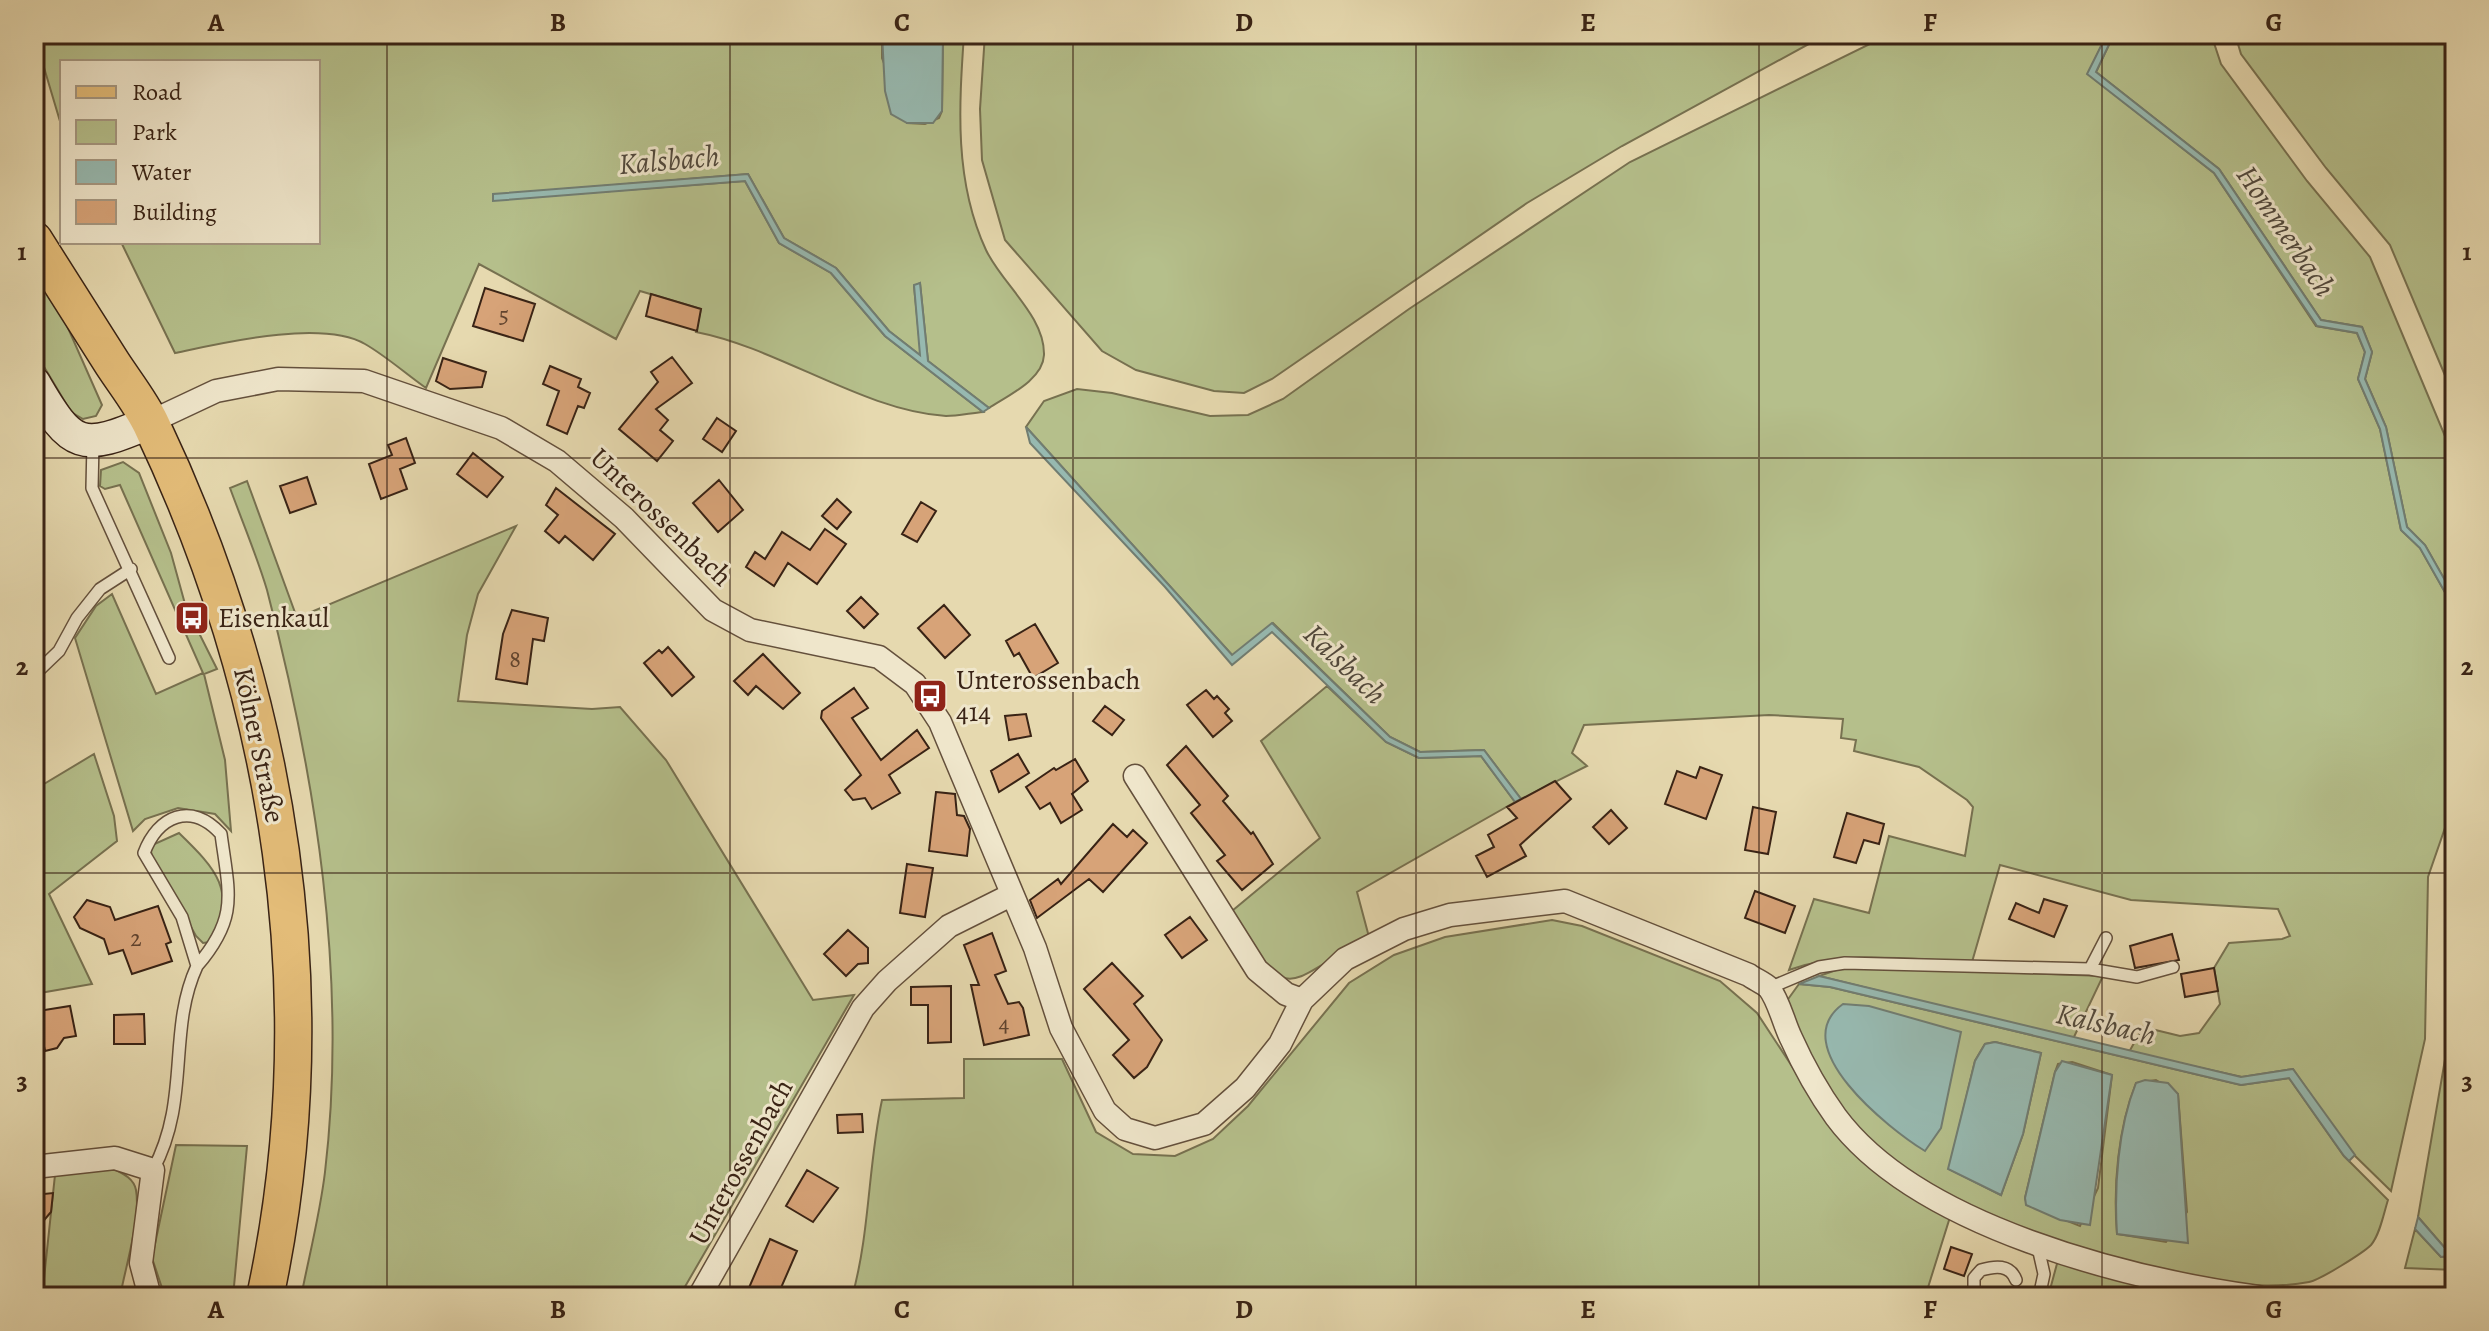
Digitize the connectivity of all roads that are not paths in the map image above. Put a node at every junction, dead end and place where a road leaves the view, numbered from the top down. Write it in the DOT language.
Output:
graph roads {
  1 [pos="34,240"];
  2 [pos="34,383"];
  3 [pos="150,422"];
  4 [pos="93,442"];
  5 [pos="131,569"];
  6 [pos="169,658"];
  7 [pos="35,674"];
  8 [pos="1135,776"];
  9 [pos="1011,895"];
  10 [pos="2106,938"];
  11 [pos="197,966"];
  12 [pos="2173,967"];
  13 [pos="2090,969"];
  14 [pos="1769,988"];
  15 [pos="1302,1000"];
  16 [pos="34,1167"];
  17 [pos="153,1170"];
  18 [pos="2037,1243"];
  19 [pos="2016,1280"];
  20 [pos="150,1297"];
  21 [pos="265,1297"];
  22 [pos="699,1297"];
  23 [pos="1974,1297"];
  24 [pos="2039,1297"];
  25 [pos="2258,1297"];
  1 -- 3 [label="main road, Kölner Straße"];
  2 -- 4 [label="street"];
  3 -- 4 [label="street"];
  3 -- 9 [label="street, Unterossenbach"];
  3 -- 21 [label="main road, Kölner Straße"];
  4 -- 5 [label="lane"];
  5 -- 6 [label="lane"];
  5 -- 7 [label="lane"];
  8 -- 15 [label="street"];
  9 -- 15 [label="street"];
  9 -- 22 [label="street, Unterossenbach"];
  10 -- 13 [label="lane"];
  11 -- 11 [label="lane"];
  11 -- 17 [label="lane"];
  12 -- 13 [label="lane"];
  13 -- 14 [label="lane"];
  14 -- 15 [label="street"];
  14 -- 18 [label="street"];
  16 -- 17 [label="street"];
  17 -- 20 [label="street"];
  18 -- 24 [label="lane"];
  18 -- 25 [label="street"];
  19 -- 23 [label="lane"];
}
